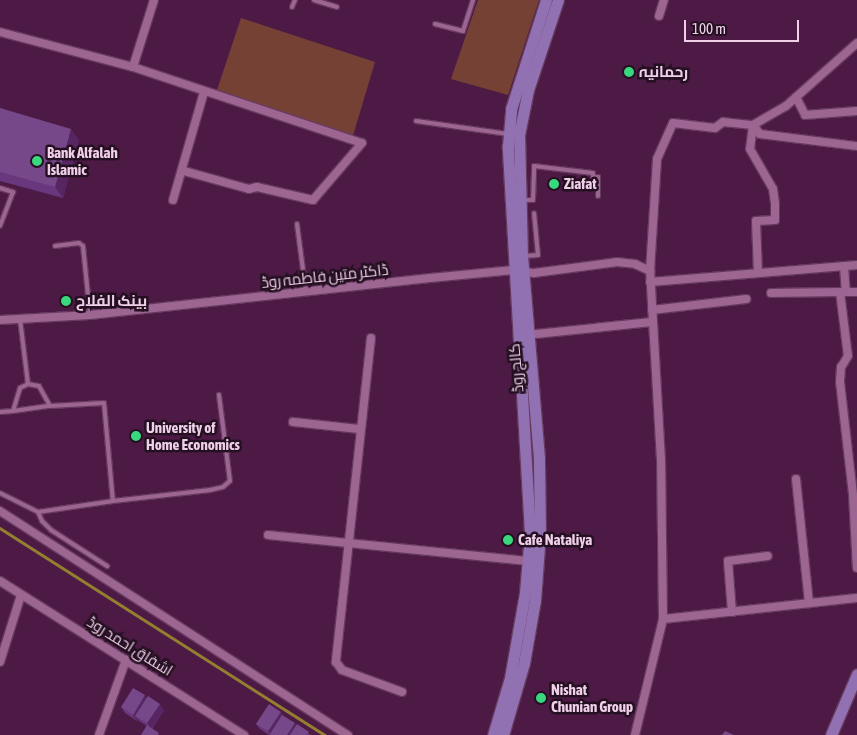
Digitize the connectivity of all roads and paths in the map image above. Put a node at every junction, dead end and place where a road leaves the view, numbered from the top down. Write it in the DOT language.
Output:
graph roads {
  1 [pos="154,0"];
  2 [pos="294,0"];
  3 [pos="314,0"];
  4 [pos="473,0"];
  5 [pos="546,0"];
  6 [pos="558,0"];
  7 [pos="664,0"];
  8 [pos="292,7"];
  9 [pos="337,7"];
  10 [pos="659,16"];
  11 [pos="435,24"];
  12 [pos="0,32"];
  13 [pos="857,43"];
  14 [pos="133,67"];
  15 [pos="204,92"];
  16 [pos="796,97"];
  17 [pos="857,111"];
  18 [pos="416,121"];
  19 [pos="753,125"];
  20 [pos="509,134"];
  21 [pos="857,146"];
  22 [pos="184,171"];
  23 [pos="0,188"];
  24 [pos="598,196"];
  25 [pos="173,200"];
  26 [pos="520,200"];
  27 [pos="534,213"];
  28 [pos="297,224"];
  29 [pos="0,226"];
  30 [pos="55,246"];
  31 [pos="522,256"];
  32 [pos="857,265"];
  33 [pos="844,266"];
  34 [pos="518,271"];
  35 [pos="650,271"];
  36 [pos="758,273"];
  37 [pos="650,284"];
  38 [pos="844,289"];
  39 [pos="306,292"];
  40 [pos="857,292"];
  41 [pos="771,293"];
  42 [pos="746,299"];
  43 [pos="652,310"];
  44 [pos="90,315"];
  45 [pos="20,319"];
  46 [pos="0,320"];
  47 [pos="651,322"];
  48 [pos="524,335"];
  49 [pos="371,338"];
  50 [pos="28,384"];
  51 [pos="219,395"];
  52 [pos="50,406"];
  53 [pos="13,411"];
  54 [pos="0,412"];
  55 [pos="293,422"];
  56 [pos="360,429"];
  57 [pos="796,479"];
  58 [pos="0,493"];
  59 [pos="855,495"];
  60 [pos="113,501"];
  61 [pos="0,511"];
  62 [pos="38,512"];
  63 [pos="268,535"];
  64 [pos="348,542"];
  65 [pos="768,556"];
  66 [pos="528,562"];
  67 [pos="107,566"];
  68 [pos="857,568"];
  69 [pos="0,581"];
  70 [pos="21,595"];
  71 [pos="857,598"];
  72 [pos="809,603"];
  73 [pos="732,612"];
  74 [pos="662,619"];
  75 [pos="126,660"];
  76 [pos="0,662"];
  77 [pos="856,677"];
  78 [pos="402,692"];
  79 [pos="99,735"];
  80 [pos="244,735"];
  81 [pos="348,735"];
  82 [pos="493,735"];
  83 [pos="503,735"];
  84 [pos="634,735"];
  85 [pos="831,735"];
  1 -- 14 [label="street"];
  2 -- 8 [label="lane"];
  3 -- 9 [label="lane"];
  4 -- 11 [label="lane"];
  5 -- 20 [label="main road, کالج روڈ"];
  6 -- 26 [label="main road, کالج روڈ"];
  7 -- 10 [label="street"];
  12 -- 14 [label="street"];
  13 -- 16 [label="street"];
  14 -- 15 [label="street"];
  15 -- 22 [label="street"];
  15 -- 22 [label="street"];
  16 -- 17 [label="street"];
  16 -- 19 [label="street"];
  18 -- 20 [label="lane"];
  19 -- 21 [label="street"];
  19 -- 35 [label="street"];
  19 -- 36 [label="street"];
  20 -- 34 [label="main road, کالج روڈ"];
  22 -- 25 [label="street"];
  23 -- 29 [label="lane"];
  24 -- 26 [label="lane"];
  26 -- 31 [label="main road, کالج روڈ"];
  27 -- 31 [label="lane"];
  28 -- 39 [label="lane"];
  30 -- 44 [label="lane"];
  31 -- 34 [label="main road, کالج روڈ"];
  32 -- 33 [label="street"];
  33 -- 36 [label="street"];
  33 -- 38 [label="street"];
  34 -- 35 [label="street, ڈاکٹر متین فاطمہ روڈ"];
  34 -- 39 [label="street, ڈاکٹر متین فاطمہ روڈ"];
  34 -- 48 [label="main road, کالج روڈ"];
  35 -- 37 [label="street"];
  36 -- 37 [label="street"];
  37 -- 43 [label="street"];
  38 -- 40 [label="street"];
  38 -- 41 [label="street"];
  38 -- 59 [label="street"];
  39 -- 44 [label="street, ڈاکٹر متین فاطمہ روڈ"];
  42 -- 43 [label="street"];
  43 -- 47 [label="street"];
  44 -- 45 [label="street, ڈاکٹر متین فاطمہ روڈ"];
  45 -- 46 [label="street, ڈاکٹر متین فاطمہ روڈ"];
  45 -- 50 [label="lane"];
  47 -- 48 [label="street"];
  47 -- 74 [label="street"];
  48 -- 66 [label="main road, کالج روڈ"];
  48 -- 83 [label="main road, کالج روڈ"];
  49 -- 56 [label="street"];
  50 -- 52 [label="lane"];
  50 -- 53 [label="lane"];
  51 -- 60 [label="lane"];
  52 -- 53 [label="lane"];
  52 -- 60 [label="lane"];
  53 -- 54 [label="lane"];
  55 -- 56 [label="street"];
  56 -- 64 [label="street"];
  57 -- 72 [label="street"];
  58 -- 62 [label="lane"];
  59 -- 68 [label="street"];
  60 -- 62 [label="lane"];
  61 -- 81 [label="street"];
  62 -- 67 [label="lane"];
  63 -- 64 [label="street"];
  64 -- 66 [label="street"];
  64 -- 78 [label="street"];
  65 -- 73 [label="street"];
  66 -- 82 [label="main road, کالج روڈ"];
  69 -- 70 [label="street, اشفاق احمد روڈ"];
  70 -- 75 [label="street, اشفاق احمد روڈ"];
  70 -- 76 [label="street"];
  71 -- 72 [label="street"];
  72 -- 73 [label="street"];
  73 -- 74 [label="street"];
  74 -- 84 [label="street"];
  75 -- 79 [label="street"];
  75 -- 80 [label="street, اشفاق احمد روڈ"];
  77 -- 85 [label="main road"];
}
